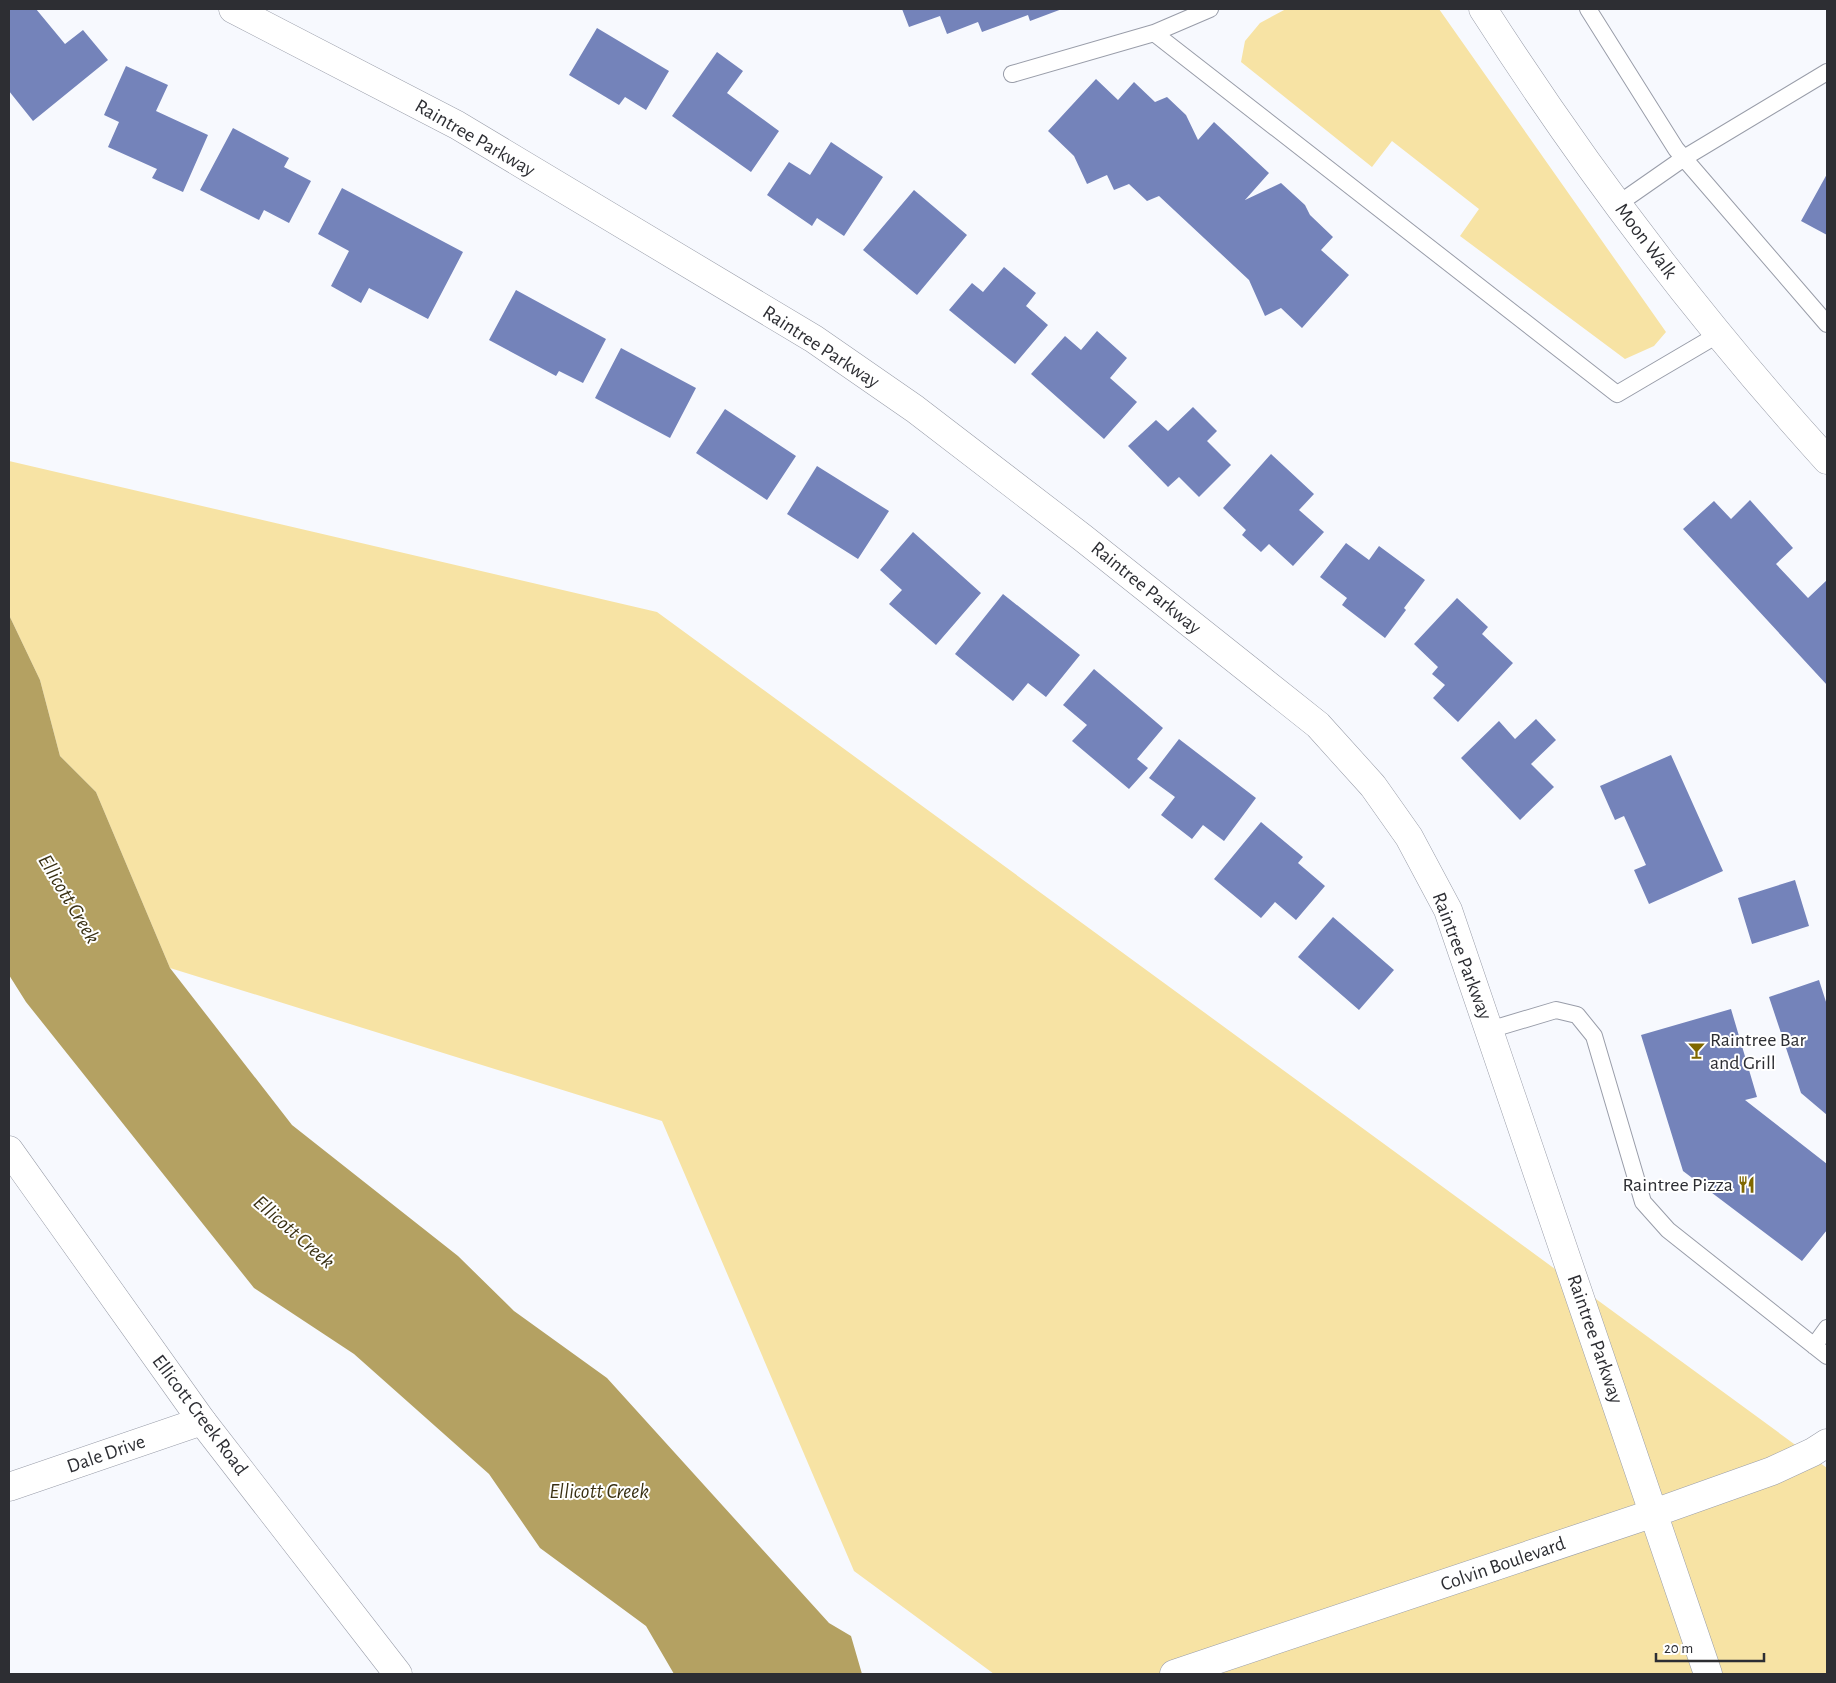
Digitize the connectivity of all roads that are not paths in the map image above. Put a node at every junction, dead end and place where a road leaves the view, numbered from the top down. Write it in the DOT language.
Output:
graph roads {
  1 [pos="233,9"];
  2 [pos="1210,9"];
  3 [pos="1483,9"];
  4 [pos="1588,9"];
  5 [pos="1154,33"];
  6 [pos="1827,72"];
  7 [pos="1012,74"];
  8 [pos="1684,158"];
  9 [pos="1618,204"];
  10 [pos="1827,324"];
  11 [pos="1719,334"];
  12 [pos="1827,460"];
  13 [pos="1489,1030"];
  14 [pos="9,1150"];
  15 [pos="1827,1328"];
  16 [pos="1821,1351"];
  17 [pos="202,1421"];
  18 [pos="1827,1443"];
  19 [pos="9,1487"];
  20 [pos="1654,1513"];
  21 [pos="398,1674"];
  22 [pos="1174,1674"];
  23 [pos="1708,1674"];
  1 -- 13 [label="street, Raintree Parkway"];
  2 -- 5 [label="lane"];
  3 -- 9 [label="street, Moon Walk"];
  4 -- 8 [label="lane"];
  5 -- 7 [label="lane"];
  5 -- 11 [label="lane"];
  6 -- 8 [label="lane"];
  8 -- 9 [label="lane"];
  8 -- 10 [label="lane"];
  9 -- 11 [label="street, Moon Walk"];
  11 -- 12 [label="street, Moon Walk"];
  13 -- 16 [label="lane"];
  13 -- 20 [label="street, Raintree Parkway"];
  14 -- 17 [label="street, Ellicott Creek Road"];
  15 -- 16 [label="lane"];
  17 -- 19 [label="street, Dale Drive"];
  17 -- 21 [label="street, Ellicott Creek Road"];
  18 -- 20 [label="street, Colvin Boulevard"];
  20 -- 22 [label="street, Colvin Boulevard"];
  20 -- 23 [label="street, Raintree Parkway"];
}
